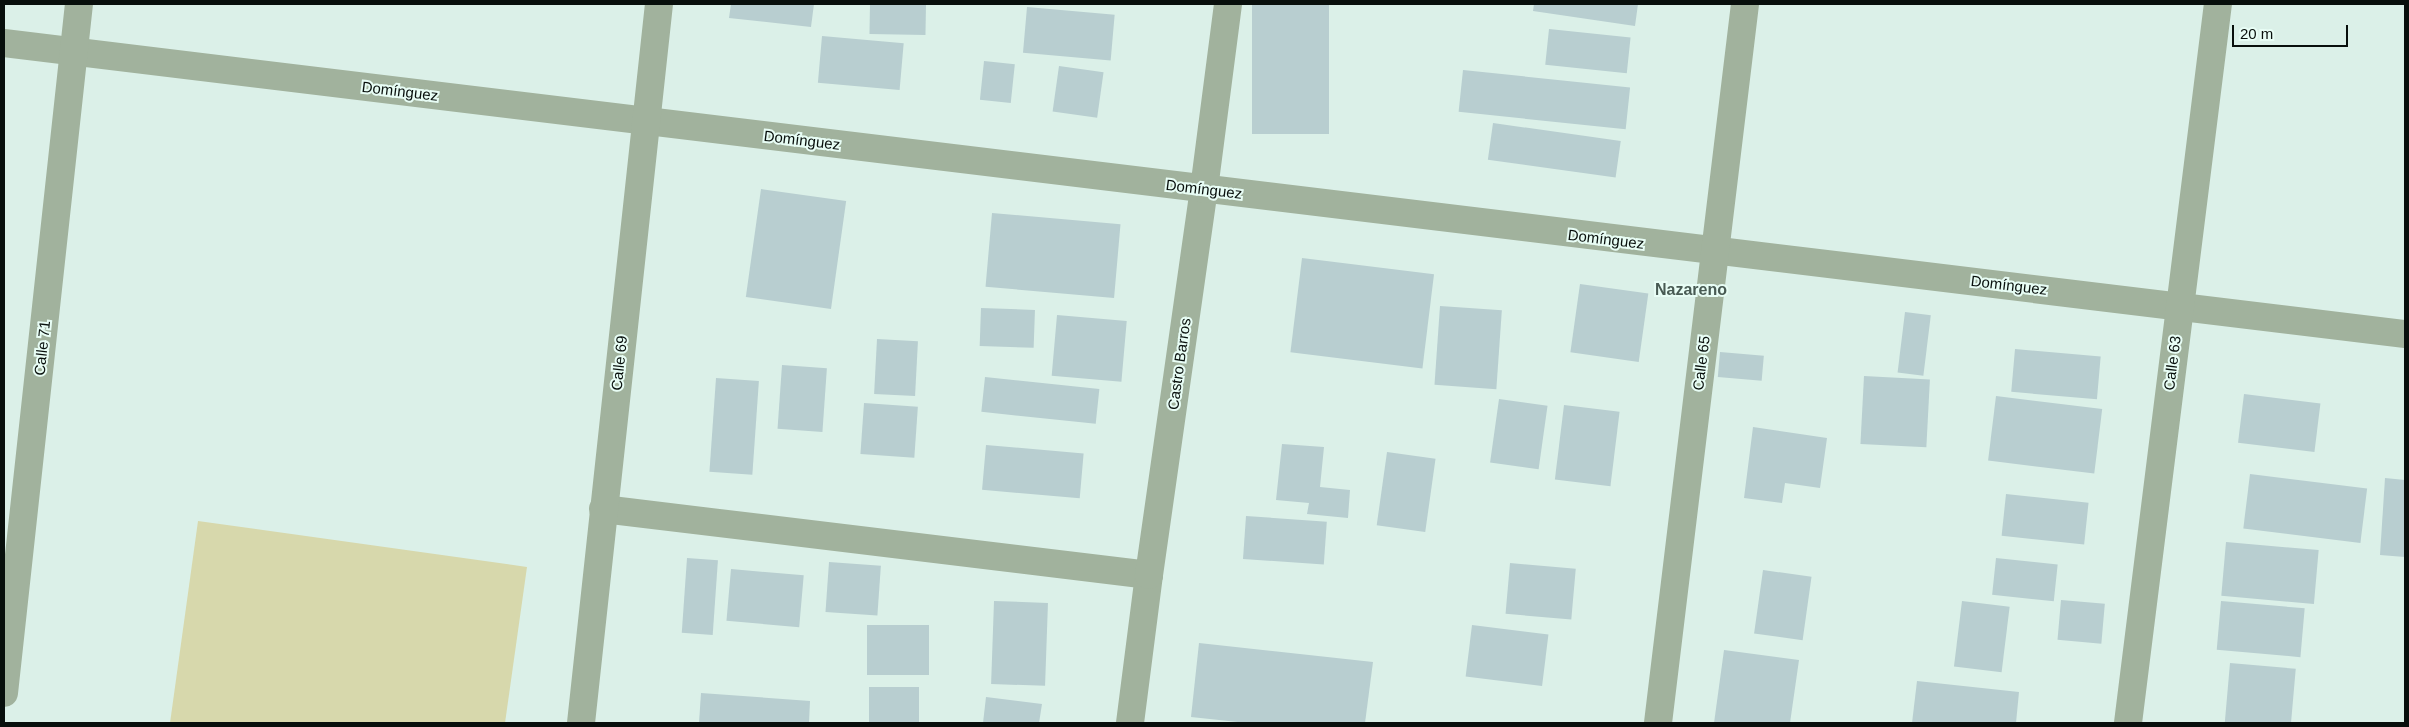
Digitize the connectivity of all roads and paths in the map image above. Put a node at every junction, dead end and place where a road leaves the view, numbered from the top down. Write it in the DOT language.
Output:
graph roads {
  1 [pos="79,4"];
  2 [pos="659,4"];
  3 [pos="1228,4"];
  4 [pos="1744,4"];
  5 [pos="2218,4"];
  6 [pos="4,42"];
  7 [pos="74,51"];
  8 [pos="646,122"];
  9 [pos="1204,189"];
  10 [pos="1714,252"];
  11 [pos="2179,305"];
  12 [pos="2405,334"];
  13 [pos="603,508"];
  14 [pos="1149,575"];
  15 [pos="6,654"];
  16 [pos="4,693"];
  17 [pos="581,723"];
  18 [pos="1130,723"];
  19 [pos="1658,723"];
  20 [pos="2128,723"];
  1 -- 7 [label="street, Calle 71"];
  2 -- 8 [label="street, Calle 69"];
  3 -- 9 [label="street, Castro Barros"];
  4 -- 10 [label="street, Calle 65"];
  5 -- 11 [label="street, Calle 63"];
  6 -- 7 [label="street, Domínguez"];
  7 -- 8 [label="street, Domínguez"];
  7 -- 15 [label="street, Calle 71"];
  8 -- 9 [label="street, Domínguez"];
  8 -- 13 [label="street, Calle 69"];
  9 -- 10 [label="street, Domínguez"];
  9 -- 14 [label="street, Castro Barros"];
  10 -- 11 [label="street, Domínguez"];
  10 -- 19 [label="street, Calle 65"];
  11 -- 12 [label="street, Domínguez"];
  11 -- 20 [label="street, Calle 63"];
  13 -- 14 [label="street"];
  13 -- 17 [label="street, Calle 69"];
  14 -- 18 [label="street, Castro Barros"];
  15 -- 16 [label="street, Calle 71"];
}
